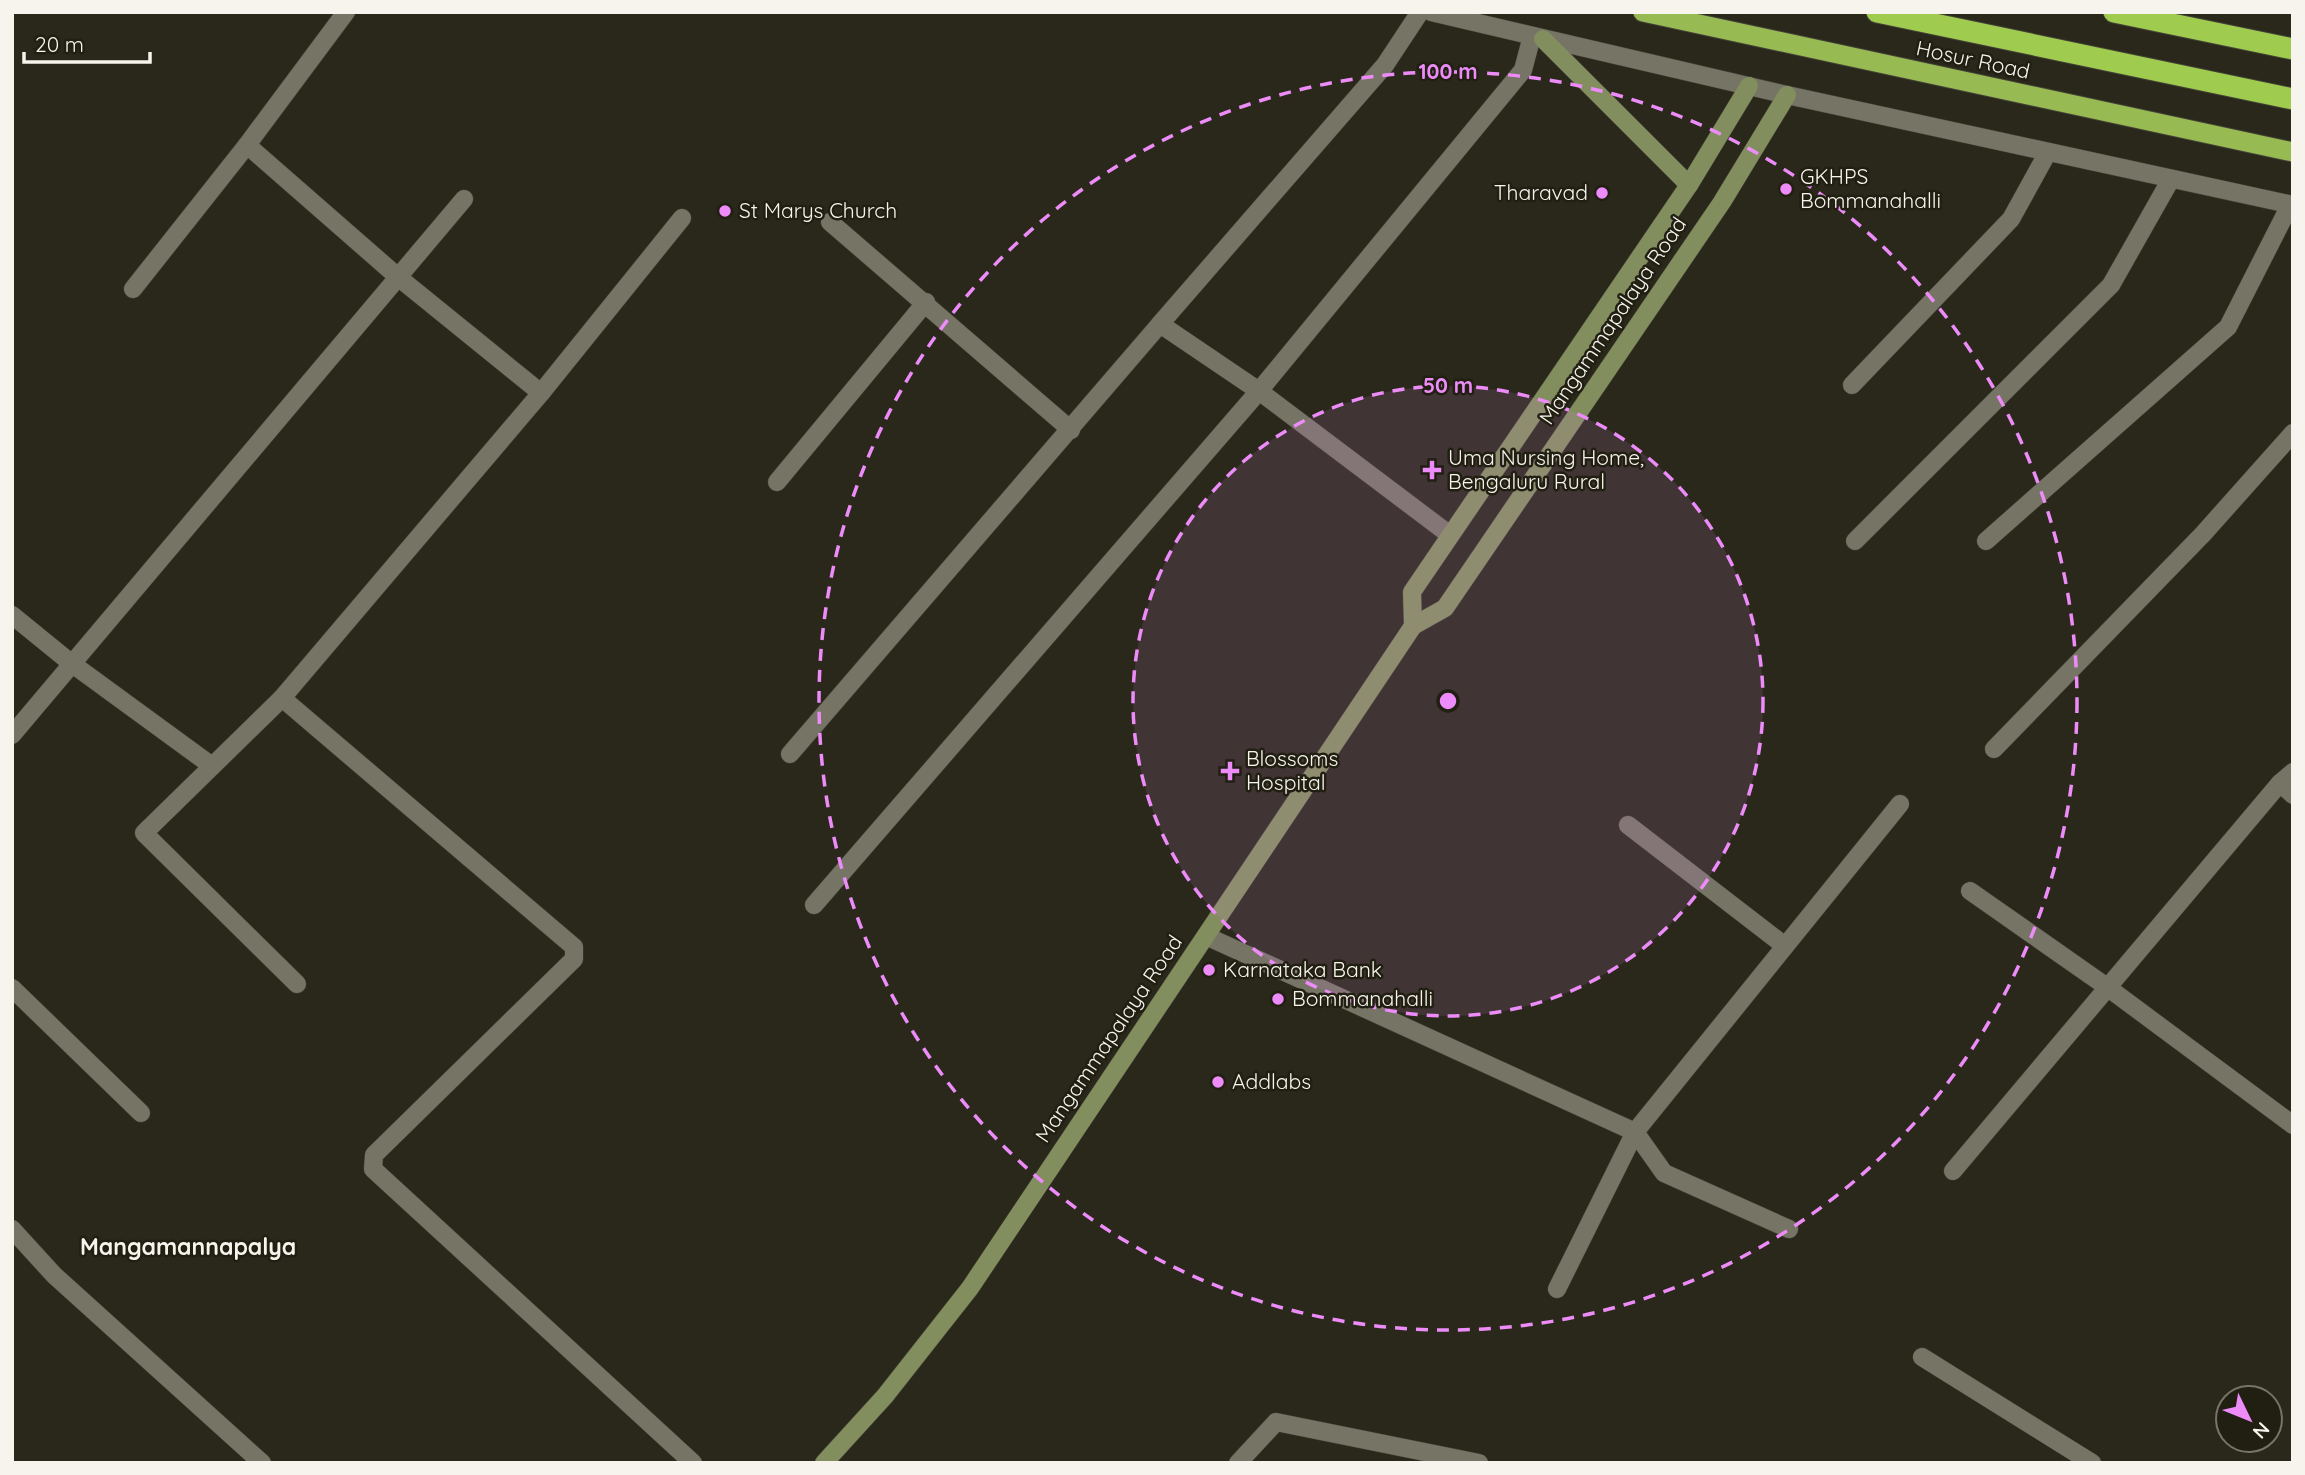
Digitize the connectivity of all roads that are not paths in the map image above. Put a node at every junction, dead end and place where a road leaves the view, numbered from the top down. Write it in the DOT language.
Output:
graph roads {
  1 [pos="346,12"];
  2 [pos="1420,12"];
  3 [pos="1431,12"];
  4 [pos="1643,12"];
  5 [pos="1877,12"];
  6 [pos="2114,12"];
  7 [pos="1537,38"];
  8 [pos="2293,49"];
  9 [pos="1749,86"];
  10 [pos="1787,95"];
  11 [pos="2293,99"];
  12 [pos="247,145"];
  13 [pos="2048,152"];
  14 [pos="2293,152"];
  15 [pos="2171,179"];
  16 [pos="1689,185"];
  17 [pos="464,199"];
  18 [pos="2291,205"];
  19 [pos="682,218"];
  20 [pos="830,222"];
  21 [pos="398,277"];
  22 [pos="133,289"];
  23 [pos="926,302"];
  24 [pos="1160,324"];
  25 [pos="1852,385"];
  26 [pos="1259,391"];
  27 [pos="541,393"];
  28 [pos="1071,430"];
  29 [pos="2293,433"];
  30 [pos="777,482"];
  31 [pos="1450,536"];
  32 [pos="1855,541"];
  33 [pos="1986,541"];
  34 [pos="12,615"];
  35 [pos="1413,626"];
  36 [pos="71,663"];
  37 [pos="282,698"];
  38 [pos="12,735"];
  39 [pos="1994,749"];
  40 [pos="790,754"];
  41 [pos="212,766"];
  42 [pos="2289,783"];
  43 [pos="1900,804"];
  44 [pos="1628,825"];
  45 [pos="1970,891"];
  46 [pos="814,905"];
  47 [pos="1206,936"];
  48 [pos="1785,946"];
  49 [pos="297,984"];
  50 [pos="12,988"];
  51 [pos="2107,988"];
  52 [pos="141,1113"];
  53 [pos="2293,1125"];
  54 [pos="1635,1132"];
  55 [pos="1953,1171"];
  56 [pos="12,1229"];
  57 [pos="1789,1229"];
  58 [pos="1557,1289"];
  59 [pos="1922,1357"];
  60 [pos="262,1463"];
  61 [pos="693,1463"];
  62 [pos="824,1463"];
  63 [pos="1238,1463"];
  64 [pos="1479,1463"];
  65 [pos="2092,1463"];
  1 -- 12 [label="street"];
  2 -- 24 [label="street"];
  3 -- 7 [label="street"];
  4 -- 14 [label="highway, Hosur Road"];
  5 -- 11 [label="highway"];
  6 -- 8 [label="highway"];
  7 -- 9 [label="street"];
  7 -- 16 [label="main road"];
  7 -- 26 [label="street"];
  9 -- 10 [label="street"];
  9 -- 16 [label="main road, Mangammapalaya Road"];
  10 -- 13 [label="street"];
  10 -- 35 [label="main road, Mangammapalaya Road"];
  12 -- 21 [label="street"];
  12 -- 22 [label="street"];
  13 -- 15 [label="street"];
  13 -- 25 [label="street"];
  15 -- 18 [label="street"];
  15 -- 32 [label="street"];
  16 -- 31 [label="main road, Mangammapalaya Road"];
  17 -- 21 [label="street"];
  18 -- 33 [label="street"];
  19 -- 27 [label="street"];
  20 -- 23 [label="street"];
  21 -- 27 [label="street"];
  21 -- 36 [label="street"];
  23 -- 28 [label="street"];
  23 -- 30 [label="street"];
  24 -- 26 [label="street"];
  24 -- 28 [label="street"];
  26 -- 31 [label="street"];
  26 -- 46 [label="street"];
  27 -- 37 [label="street"];
  28 -- 40 [label="street"];
  29 -- 39 [label="street"];
  31 -- 35 [label="main road, Mangammapalaya Road"];
  34 -- 36 [label="street"];
  35 -- 47 [label="main road, Mangammapalaya Road"];
  36 -- 38 [label="street"];
  36 -- 41 [label="street"];
  37 -- 41 [label="street"];
  37 -- 61 [label="street"];
  41 -- 49 [label="street"];
  42 -- 51 [label="street"];
  43 -- 48 [label="street"];
  44 -- 48 [label="street"];
  45 -- 51 [label="street"];
  47 -- 54 [label="street"];
  47 -- 62 [label="main road, Mangammapalaya Road"];
  48 -- 54 [label="street"];
  50 -- 52 [label="street"];
  51 -- 53 [label="street"];
  51 -- 55 [label="street"];
  54 -- 57 [label="street"];
  54 -- 58 [label="street"];
  56 -- 60 [label="street"];
  59 -- 65 [label="street"];
  63 -- 64 [label="street"];
}
